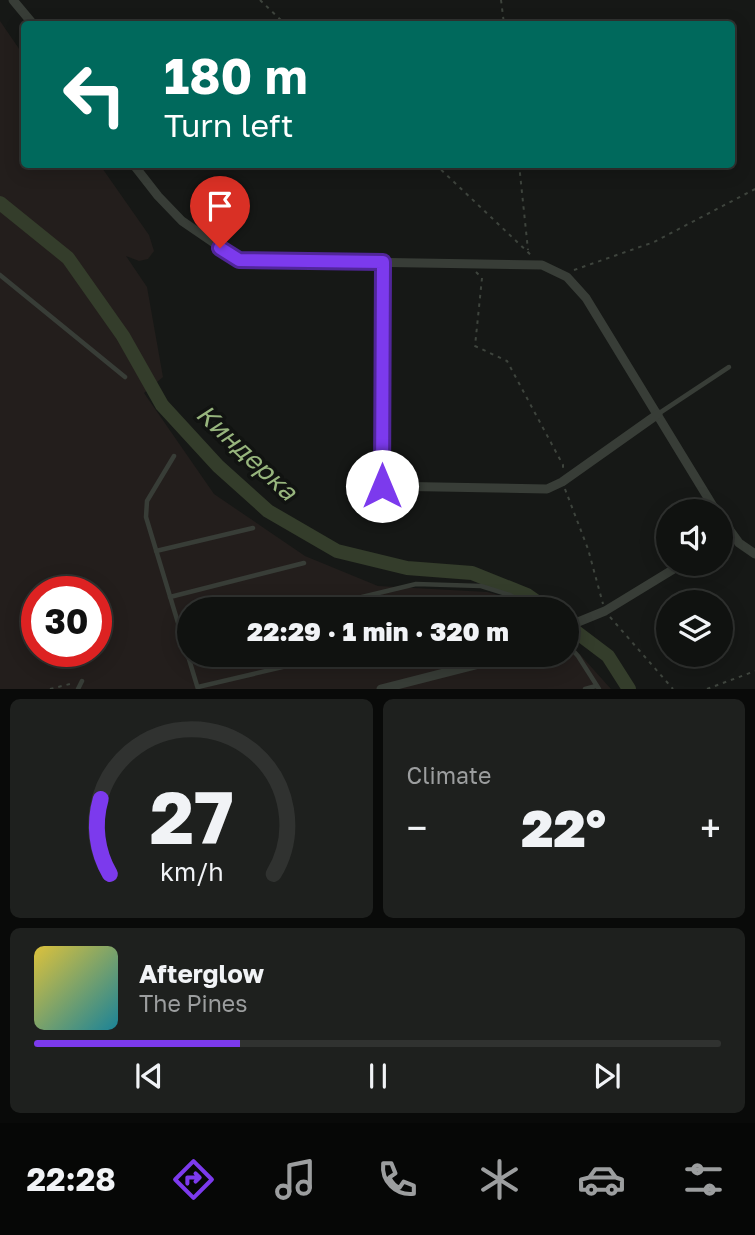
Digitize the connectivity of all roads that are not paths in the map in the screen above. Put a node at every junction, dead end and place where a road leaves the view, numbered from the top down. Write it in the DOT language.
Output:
graph roads {
  1 [pos="13,0"];
  2 [pos="30,21"];
  3 [pos="135,168"];
  4 [pos="383,262"];
  5 [pos="0,275"];
  6 [pos="729,366"];
  7 [pos="125,377"];
  8 [pos="658,414"];
  9 [pos="174,456"];
  10 [pos="709,499"];
  11 [pos="253,528"];
  12 [pos="733,536"];
  13 [pos="156,551"];
  14 [pos="755,554"];
  15 [pos="304,563"];
  16 [pos="662,576"];
  17 [pos="170,597"];
  18 [pos="362,597"];
  19 [pos="513,597"];
  20 [pos="177,616"];
  21 [pos="579,622"];
  22 [pos="579,658"];
  23 [pos="193,667"];
  24 [pos="284,667"];
  25 [pos="467,667"];
  26 [pos="82,681"];
  27 [pos="597,687"];
  28 [pos="198,688"];
  29 [pos="78,689"];
  30 [pos="381,689"];
  31 [pos="585,689"];
  1 -- 2 [label="street"];
  3 -- 4 [label="street"];
  4 -- 8 [label="street"];
  4 -- 8 [label="street"];
  5 -- 7 [label="lane"];
  6 -- 8 [label="lane"];
  8 -- 10 [label="street"];
  9 -- 13 [label="lane"];
  11 -- 13 [label="lane"];
  12 -- 14 [label="street"];
  13 -- 17 [label="lane"];
  15 -- 17 [label="lane"];
  16 -- 21 [label="street"];
  17 -- 20 [label="lane"];
  18 -- 19 [label="lane"];
  22 -- 27 [label="lane"];
  23 -- 28 [label="lane"];
  24 -- 28 [label="lane"];
  25 -- 30 [label="street"];
  26 -- 29 [label="lane"];
  27 -- 31 [label="lane"];
}
